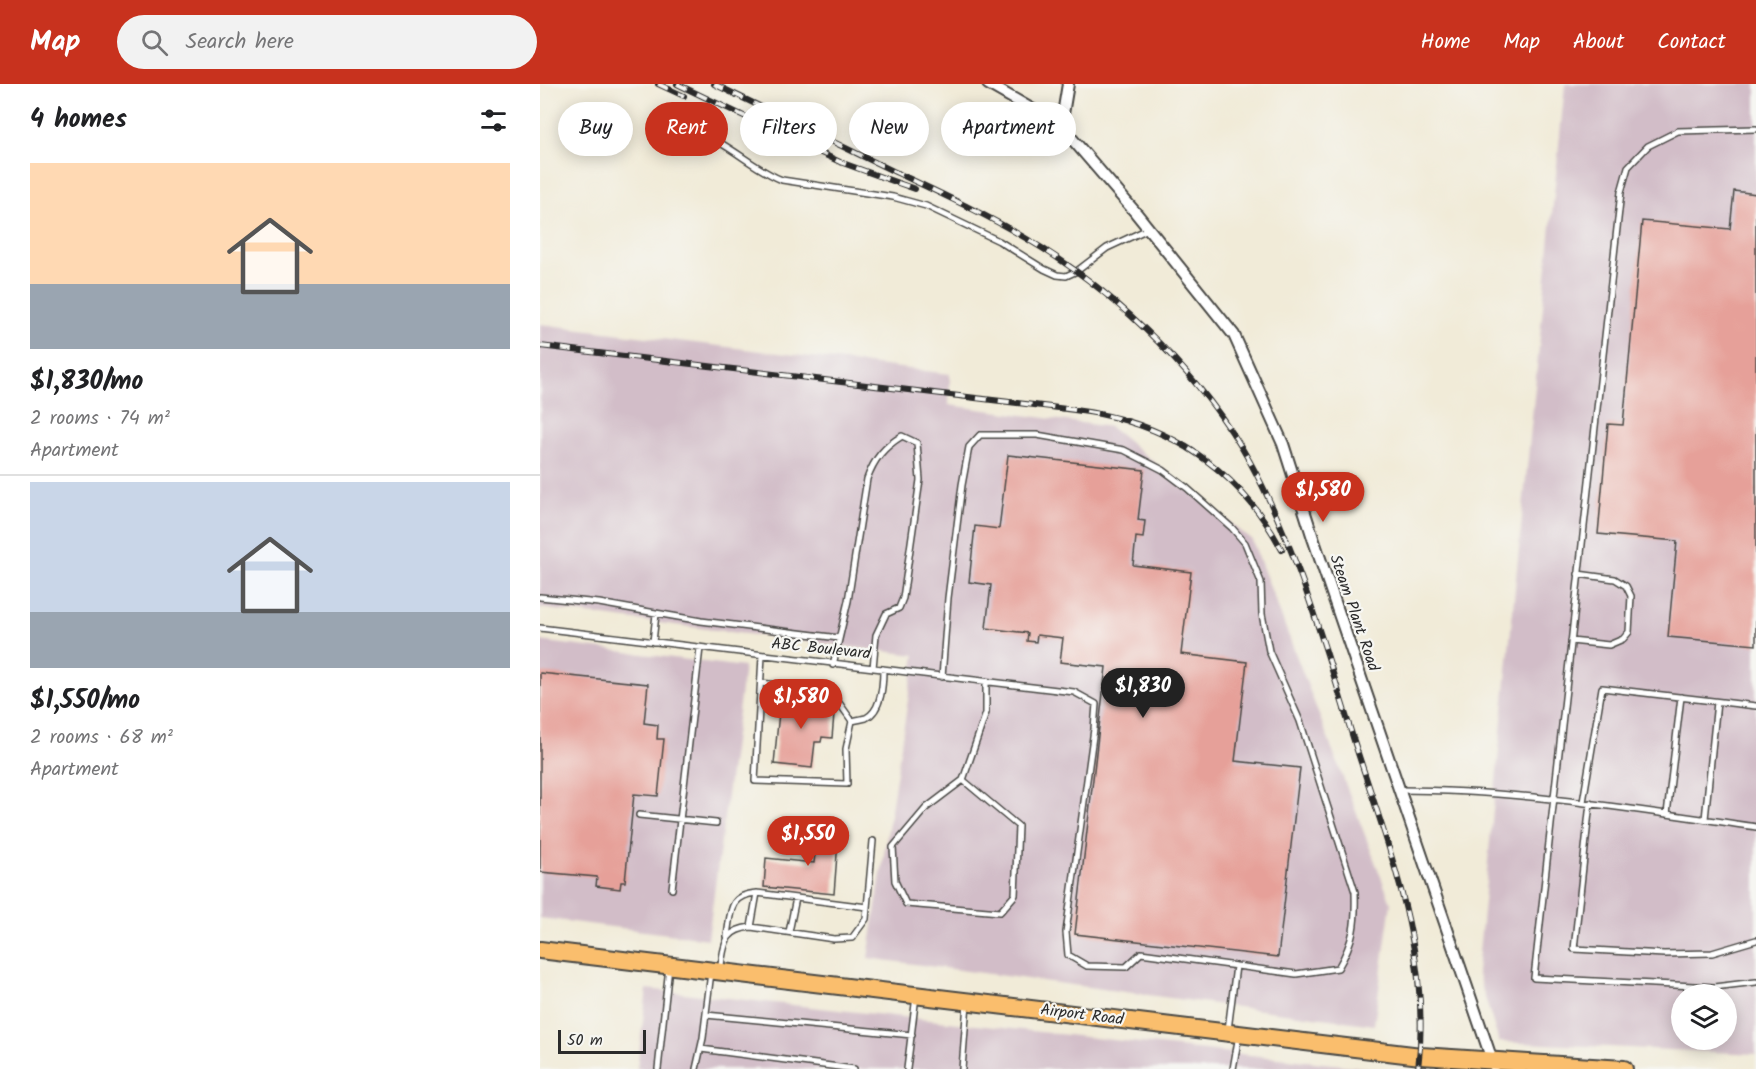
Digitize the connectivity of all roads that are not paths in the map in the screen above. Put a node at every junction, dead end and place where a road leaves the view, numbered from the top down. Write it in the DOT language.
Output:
graph roads {
  1 [pos="988,84"];
  2 [pos="1068,84"];
  3 [pos="1019,102"];
  4 [pos="1065,102"];
  5 [pos="1756,129"];
  6 [pos="1076,145"];
  7 [pos="728,147"];
  8 [pos="1148,229"];
  9 [pos="1578,574"];
  10 [pos="540,597"];
  11 [pos="540,604"];
  12 [pos="656,614"];
  13 [pos="540,628"];
  14 [pos="839,638"];
  15 [pos="1571,641"];
  16 [pos="653,642"];
  17 [pos="700,648"];
  18 [pos="762,656"];
  19 [pos="833,664"];
  20 [pos="873,668"];
  21 [pos="883,669"];
  22 [pos="942,676"];
  23 [pos="986,682"];
  24 [pos="761,683"];
  25 [pos="1681,697"];
  26 [pos="1717,702"];
  27 [pos="1756,706"];
  28 [pos="852,721"];
  29 [pos="963,780"];
  30 [pos="1400,790"];
  31 [pos="1553,799"];
  32 [pos="1583,802"];
  33 [pos="1590,803"];
  34 [pos="1667,814"];
  35 [pos="639,815"];
  36 [pos="680,819"];
  37 [pos="1705,819"];
  38 [pos="716,823"];
  39 [pos="1756,826"];
  40 [pos="873,841"];
  41 [pos="672,889"];
  42 [pos="757,893"];
  43 [pos="796,898"];
  44 [pos="867,907"];
  45 [pos="751,927"];
  46 [pos="789,932"];
  47 [pos="727,938"];
  48 [pos="1756,940"];
  49 [pos="540,950"];
  50 [pos="669,965"];
  51 [pos="1236,966"];
  52 [pos="715,971"];
  53 [pos="1756,982"];
  54 [pos="916,995"];
  55 [pos="967,1001"];
  56 [pos="706,1015"];
  57 [pos="1233,1034"];
  58 [pos="912,1035"];
  59 [pos="701,1049"];
  60 [pos="1494,1065"];
  61 [pos="658,1069"];
  62 [pos="696,1069"];
  63 [pos="854,1069"];
  64 [pos="908,1069"];
  65 [pos="962,1069"];
  66 [pos="1233,1069"];
  67 [pos="1624,1069"];
  1 -- 3 [label="street, Steam Plant Road"];
  2 -- 4 [label="street"];
  5 -- 9 [label="lane"];
  6 -- 8 [label="street, Steam Plant Road"];
  7 -- 8 [label="lane"];
  8 -- 30 [label="street, Steam Plant Road"];
  9 -- 15 [label="lane"];
  9 -- 15 [label="lane"];
  10 -- 11 [label="lane"];
  10 -- 12 [label="lane"];
  12 -- 14 [label="lane"];
  12 -- 16 [label="lane"];
  13 -- 16 [label="lane, ABC Boulevard"];
  14 -- 19 [label="lane"];
  14 -- 20 [label="lane"];
  15 -- 31 [label="lane"];
  16 -- 17 [label="lane, ABC Boulevard"];
  17 -- 18 [label="lane, ABC Boulevard"];
  17 -- 36 [label="lane"];
  18 -- 19 [label="lane, ABC Boulevard"];
  18 -- 24 [label="lane"];
  19 -- 20 [label="lane, ABC Boulevard"];
  20 -- 21 [label="lane, ABC Boulevard"];
  21 -- 22 [label="lane, ABC Boulevard"];
  21 -- 28 [label="lane"];
  22 -- 23 [label="lane, ABC Boulevard"];
  22 -- 51 [label="lane"];
  23 -- 29 [label="lane"];
  23 -- 51 [label="lane, ABC Boulevard"];
  24 -- 28 [label="lane"];
  24 -- 28 [label="lane"];
  25 -- 26 [label="lane"];
  25 -- 32 [label="lane"];
  25 -- 34 [label="lane"];
  26 -- 27 [label="lane"];
  26 -- 37 [label="lane"];
  29 -- 29 [label="lane"];
  30 -- 31 [label="lane"];
  30 -- 60 [label="street, Steam Plant Road"];
  31 -- 32 [label="lane"];
  31 -- 53 [label="lane"];
  32 -- 33 [label="lane"];
  33 -- 34 [label="lane"];
  33 -- 48 [label="lane"];
  34 -- 37 [label="lane"];
  35 -- 36 [label="lane"];
  36 -- 38 [label="lane"];
  36 -- 41 [label="lane"];
  37 -- 39 [label="lane"];
  40 -- 44 [label="lane"];
  42 -- 43 [label="lane"];
  42 -- 45 [label="lane"];
  42 -- 47 [label="lane"];
  43 -- 44 [label="lane"];
  43 -- 46 [label="lane"];
  44 -- 46 [label="lane"];
  45 -- 46 [label="lane"];
  45 -- 47 [label="lane"];
  47 -- 52 [label="lane"];
  49 -- 50 [label="highway, Airport Road"];
  50 -- 52 [label="highway, Airport Road"];
  50 -- 61 [label="lane"];
  51 -- 57 [label="lane"];
  52 -- 54 [label="highway, Airport Road"];
  52 -- 56 [label="lane"];
  54 -- 55 [label="highway, Airport Road"];
  54 -- 58 [label="lane"];
  55 -- 57 [label="highway, Airport Road"];
  55 -- 65 [label="lane"];
  56 -- 58 [label="lane"];
  56 -- 59 [label="lane"];
  57 -- 60 [label="highway, Airport Road"];
  57 -- 66 [label="lane"];
  58 -- 64 [label="lane"];
  59 -- 62 [label="lane"];
  59 -- 63 [label="lane"];
  60 -- 67 [label="highway, Airport Road"];
}
